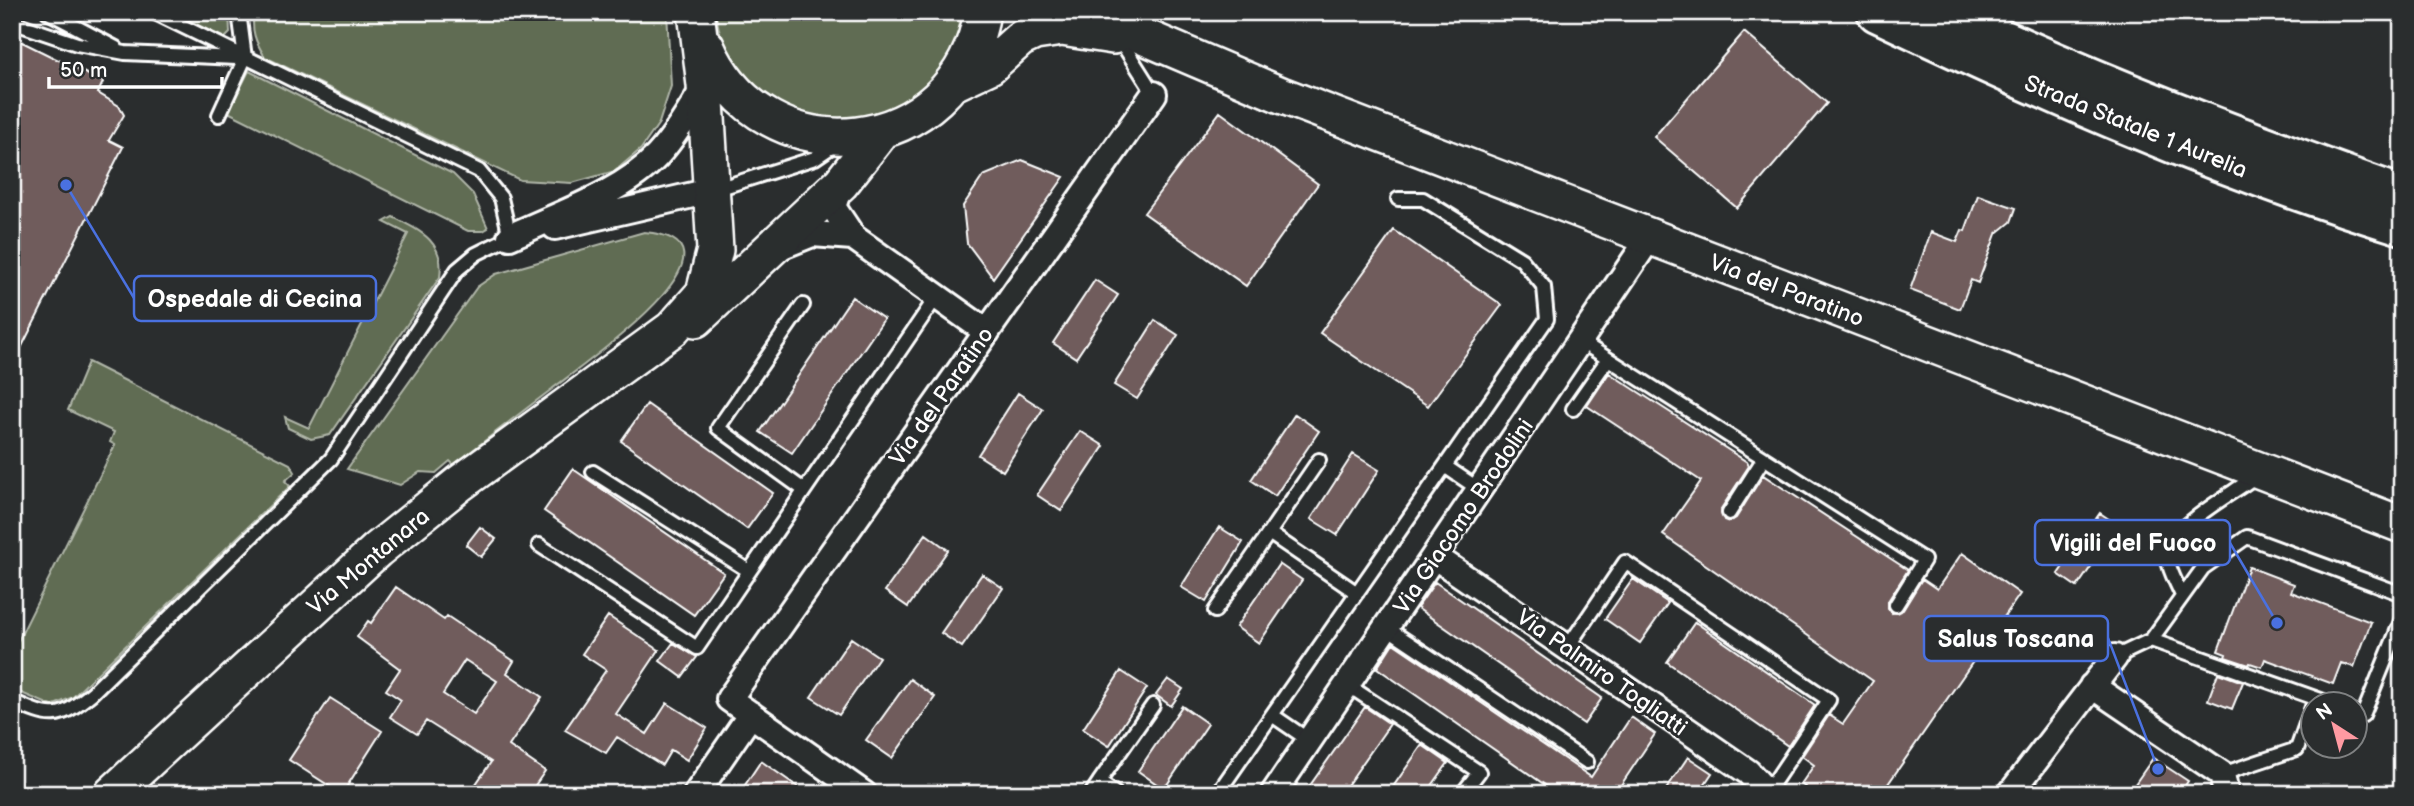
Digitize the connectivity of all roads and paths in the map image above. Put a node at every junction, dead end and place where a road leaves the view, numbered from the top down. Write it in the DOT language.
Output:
graph roads {
  1 [pos="48,12"];
  2 [pos="153,12"];
  3 [pos="239,12"];
  4 [pos="982,12"];
  5 [pos="1086,12"];
  6 [pos="1877,12"];
  7 [pos="1942,12"];
  8 [pos="697,19"];
  9 [pos="12,22"];
  10 [pos="194,33"];
  11 [pos="1118,37"];
  12 [pos="1175,49"];
  13 [pos="125,54"];
  14 [pos="184,55"];
  15 [pos="245,58"];
  16 [pos="954,83"];
  17 [pos="705,85"];
  18 [pos="1154,94"];
  19 [pos="219,115"];
  20 [pos="882,131"];
  21 [pos="845,138"];
  22 [pos="841,183"];
  23 [pos="710,191"];
  24 [pos="2402,196"];
  25 [pos="1398,199"];
  26 [pos="2402,225"];
  27 [pos="510,237"];
  28 [pos="853,237"];
  29 [pos="1650,237"];
  30 [pos="772,250"];
  31 [pos="937,296"];
  32 [pos="803,305"];
  33 [pos="987,332"];
  34 [pos="1580,341"];
  35 [pos="642,351"];
  36 [pos="1608,359"];
  37 [pos="1573,409"];
  38 [pos="1764,458"];
  39 [pos="1319,460"];
  40 [pos="1446,467"];
  41 [pos="2261,471"];
  42 [pos="593,472"];
  43 [pos="804,490"];
  44 [pos="1480,490"];
  45 [pos="1729,513"];
  46 [pos="2402,525"];
  47 [pos="1269,533"];
  48 [pos="539,545"];
  49 [pos="1434,556"];
  50 [pos="749,571"];
  51 [pos="1357,593"];
  52 [pos="2402,594"];
  53 [pos="2182,596"];
  54 [pos="1896,605"];
  55 [pos="1215,611"];
  56 [pos="2402,619"];
  57 [pos="1387,628"];
  58 [pos="2151,640"];
  59 [pos="1567,648"];
  60 [pos="2115,657"];
  61 [pos="1349,686"];
  62 [pos="2092,686"];
  63 [pos="2298,698"];
  64 [pos="12,701"];
  65 [pos="2368,703"];
  66 [pos="1153,705"];
  67 [pos="751,715"];
  68 [pos="1272,715"];
  69 [pos="1310,741"];
  70 [pos="2298,746"];
  71 [pos="1587,762"];
  72 [pos="1099,782"];
  73 [pos="2224,784"];
  74 [pos="112,794"];
  75 [pos="696,794"];
  76 [pos="864,794"];
  77 [pos="1091,794"];
  78 [pos="1116,794"];
  79 [pos="1217,794"];
  80 [pos="1273,794"];
  81 [pos="1462,794"];
  82 [pos="1764,794"];
  83 [pos="2010,794"];
  1 -- 13 [label="lane"];
  2 -- 10 [label="lane"];
  3 -- 15 [label="lane"];
  4 -- 16 [label="main road"];
  5 -- 12 [label="main road"];
  6 -- 26 [label="highway, Strada Statale 1 Aurelia"];
  7 -- 24 [label="highway, Strada Statale 1 Aurelia"];
  8 -- 17 [label="main road"];
  8 -- 21 [label="main road"];
  9 -- 13 [label="lane"];
  10 -- 14 [label="lane"];
  10 -- 15 [label="lane"];
  11 -- 12 [label="main road"];
  11 -- 16 [label="main road"];
  11 -- 18 [label="lane"];
  12 -- 29 [label="main road, Via del Paratino"];
  13 -- 14 [label="lane"];
  14 -- 15 [label="lane"];
  15 -- 19 [label="lane"];
  15 -- 27 [label="lane"];
  16 -- 20 [label="main road"];
  17 -- 23 [label="main road"];
  17 -- 27 [label="street"];
  18 -- 33 [label="street, Via del Paratino"];
  20 -- 21 [label="main road"];
  20 -- 22 [label="main road"];
  21 -- 23 [label="lane"];
  22 -- 28 [label="street"];
  22 -- 30 [label="main road"];
  23 -- 27 [label="street"];
  23 -- 35 [label="main road"];
  25 -- 40 [label="lane"];
  27 -- 64 [label="lane"];
  28 -- 30 [label="street"];
  28 -- 31 [label="street"];
  29 -- 34 [label="street, Via Giacomo Brodolini"];
  29 -- 41 [label="main road, Via del Paratino"];
  30 -- 35 [label="main road"];
  31 -- 33 [label="street"];
  31 -- 43 [label="lane"];
  32 -- 43 [label="lane"];
  33 -- 67 [label="street, Via del Paratino"];
  34 -- 36 [label="lane"];
  34 -- 44 [label="street, Via Giacomo Brodolini"];
  35 -- 74 [label="main road, Via Montanara"];
  36 -- 37 [label="lane"];
  36 -- 38 [label="lane"];
  38 -- 45 [label="lane"];
  38 -- 54 [label="lane"];
  39 -- 47 [label="lane"];
  40 -- 44 [label="lane"];
  40 -- 51 [label="lane"];
  41 -- 46 [label="main road, Via del Paratino"];
  41 -- 53 [label="lane"];
  42 -- 50 [label="lane"];
  43 -- 50 [label="lane"];
  44 -- 49 [label="street, Via Giacomo Brodolini"];
  47 -- 51 [label="lane"];
  47 -- 55 [label="lane"];
  48 -- 50 [label="lane"];
  49 -- 57 [label="street, Via Giacomo Brodolini"];
  49 -- 59 [label="street, Via Palmiro Togliatti"];
  51 -- 68 [label="lane"];
  52 -- 53 [label="lane"];
  53 -- 58 [label="lane"];
  56 -- 65 [label="lane"];
  57 -- 61 [label="street, Via Giacomo Brodolini"];
  57 -- 71 [label="lane"];
  58 -- 60 [label="lane"];
  58 -- 63 [label="lane"];
  59 -- 82 [label="street, Via Palmiro Togliatti"];
  59 -- 82 [label="lane"];
  60 -- 62 [label="street"];
  61 -- 69 [label="street, Via Giacomo Brodolini"];
  61 -- 81 [label="lane"];
  62 -- 73 [label="street"];
  62 -- 83 [label="street"];
  66 -- 72 [label="lane"];
  67 -- 75 [label="street"];
  67 -- 76 [label="street"];
  68 -- 69 [label="lane"];
  68 -- 79 [label="lane"];
  69 -- 80 [label="street, Via Giacomo Brodolini"];
  70 -- 73 [label="lane"];
  72 -- 77 [label="lane"];
  72 -- 78 [label="lane"];
}
